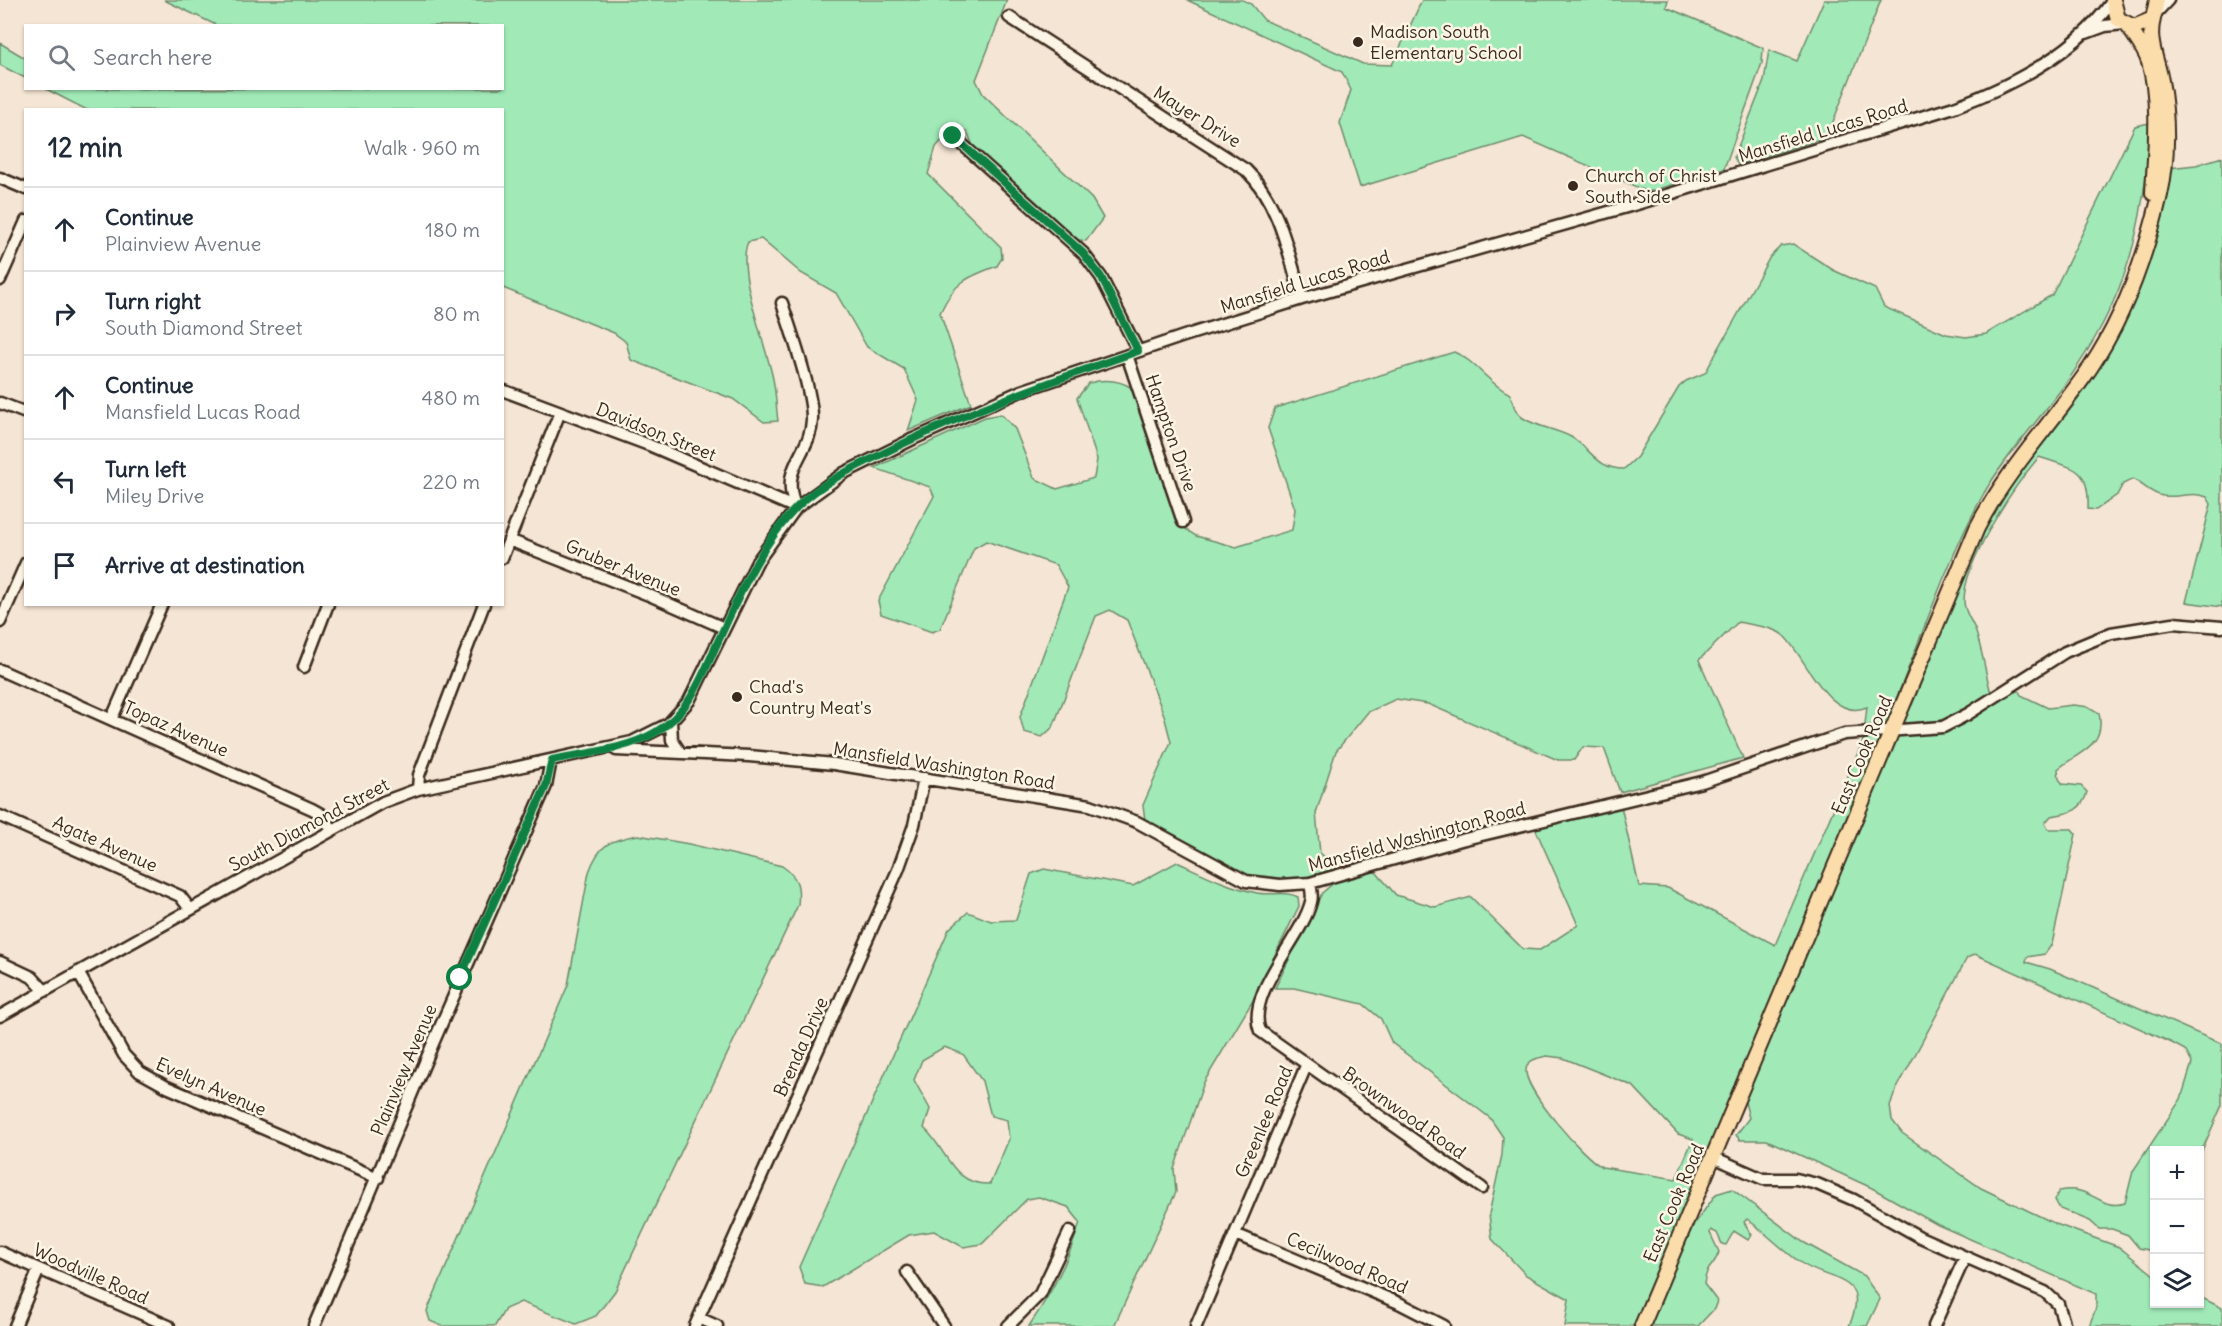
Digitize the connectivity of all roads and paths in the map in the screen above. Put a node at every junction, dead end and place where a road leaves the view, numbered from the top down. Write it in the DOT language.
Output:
graph roads {
  1 [pos="2113,0"];
  2 [pos="2168,0"];
  3 [pos="2155,11"];
  4 [pos="1009,17"];
  5 [pos="2126,25"];
  6 [pos="2083,34"];
  7 [pos="953,136"];
  8 [pos="0,178"];
  9 [pos="24,188"];
  10 [pos="2152,219"];
  11 [pos="24,226"];
  12 [pos="0,280"];
  13 [pos="1302,299"];
  14 [pos="782,303"];
  15 [pos="1138,351"];
  16 [pos="1127,355"];
  17 [pos="504,391"];
  18 [pos="0,403"];
  19 [pos="560,411"];
  20 [pos="24,412"];
  21 [pos="796,508"];
  22 [pos="1183,522"];
  23 [pos="509,540"];
  24 [pos="504,553"];
  25 [pos="24,568"];
  26 [pos="161,606"];
  27 [pos="327,606"];
  28 [pos="483,606"];
  29 [pos="0,622"];
  30 [pos="2222,627"];
  31 [pos="724,628"];
  32 [pos="304,667"];
  33 [pos="0,670"];
  34 [pos="112,718"];
  35 [pos="671,721"];
  36 [pos="659,730"];
  37 [pos="1892,731"];
  38 [pos="603,750"];
  39 [pos="680,752"];
  40 [pos="552,760"];
  41 [pos="924,778"];
  42 [pos="418,789"];
  43 [pos="0,816"];
  44 [pos="332,829"];
  45 [pos="1311,883"];
  46 [pos="190,909"];
  47 [pos="0,962"];
  48 [pos="78,972"];
  49 [pos="45,991"];
  50 [pos="0,1016"];
  51 [pos="1306,1066"];
  52 [pos="1713,1157"];
  53 [pos="378,1178"];
  54 [pos="1482,1188"];
  55 [pos="1070,1231"];
  56 [pos="1235,1234"];
  57 [pos="0,1252"];
  58 [pos="1965,1257"];
  59 [pos="39,1269"];
  60 [pos="907,1272"];
  61 [pos="697,1322"];
  62 [pos="15,1326"];
  63 [pos="169,1326"];
  64 [pos="314,1326"];
  65 [pos="717,1326"];
  66 [pos="944,1326"];
  67 [pos="1008,1326"];
  68 [pos="1196,1326"];
  69 [pos="1444,1326"];
  70 [pos="1642,1326"];
  71 [pos="1934,1326"];
  72 [pos="2065,1326"];
  1 -- 5 [label="main road, East Cook Road"];
  1 -- 6 [label="street, Mansfield Lucas Road"];
  2 -- 3 [label="street"];
  3 -- 5 [label="main road"];
  3 -- 10 [label="main road, East Cook Road"];
  4 -- 13 [label="street, Mayer Drive"];
  5 -- 6 [label="street, Mansfield Lucas Road"];
  5 -- 10 [label="main road, East Cook Road"];
  6 -- 13 [label="street, Mansfield Lucas Road"];
  7 -- 15 [label="street"];
  8 -- 9 [label="street"];
  10 -- 37 [label="main road, East Cook Road"];
  11 -- 12 [label="street"];
  13 -- 15 [label="street, Mansfield Lucas Road"];
  14 -- 21 [label="street"];
  15 -- 16 [label="street, Mansfield Lucas Road"];
  16 -- 21 [label="street, Mansfield Lucas Road"];
  16 -- 22 [label="street, Hampton Drive"];
  17 -- 19 [label="street, Davidson Street"];
  18 -- 20 [label="street"];
  19 -- 21 [label="street, Davidson Street"];
  19 -- 23 [label="street"];
  21 -- 31 [label="street, Mansfield Lucas Road"];
  23 -- 24 [label="street"];
  23 -- 31 [label="street, Gruber Avenue"];
  25 -- 29 [label="street"];
  26 -- 34 [label="street"];
  27 -- 32 [label="street"];
  28 -- 42 [label="street"];
  30 -- 37 [label="street, Mansfield Washington Road"];
  31 -- 35 [label="street, Mansfield Lucas Road"];
  33 -- 34 [label="street, Topaz Avenue"];
  34 -- 44 [label="street, Topaz Avenue"];
  35 -- 36 [label="street, Mansfield Lucas Road"];
  35 -- 39 [label="street"];
  36 -- 38 [label="street, South Diamond Street"];
  37 -- 45 [label="street, Mansfield Washington Road"];
  37 -- 52 [label="main road, East Cook Road"];
  38 -- 39 [label="street, Mansfield Washington Road"];
  38 -- 40 [label="street, South Diamond Street"];
  39 -- 41 [label="street, Mansfield Washington Road"];
  40 -- 42 [label="street, South Diamond Street"];
  40 -- 53 [label="street, Plainview Avenue"];
  41 -- 45 [label="street, Mansfield Washington Road"];
  41 -- 61 [label="street, Brenda Drive"];
  42 -- 44 [label="street, South Diamond Street"];
  43 -- 46 [label="street, Agate Avenue"];
  44 -- 46 [label="street, South Diamond Street"];
  45 -- 51 [label="street, Greenlee Road"];
  46 -- 48 [label="street, South Diamond Street"];
  47 -- 49 [label="street"];
  48 -- 49 [label="street, South Diamond Street"];
  48 -- 53 [label="street, Evelyn Avenue"];
  49 -- 50 [label="street, South Diamond Street"];
  51 -- 54 [label="street, Brownwood Road"];
  51 -- 56 [label="street, Greenlee Road"];
  52 -- 58 [label="street"];
  52 -- 70 [label="main road, East Cook Road"];
  53 -- 64 [label="street, Plainview Avenue"];
  55 -- 67 [label="street"];
  56 -- 68 [label="street, Greenlee Road"];
  56 -- 69 [label="street, Cecilwood Road"];
  57 -- 59 [label="street, Woodville Road"];
  58 -- 71 [label="street"];
  58 -- 72 [label="street"];
  59 -- 62 [label="street"];
  59 -- 63 [label="street, Woodville Road"];
  60 -- 66 [label="street"];
  61 -- 65 [label="street"];
}
